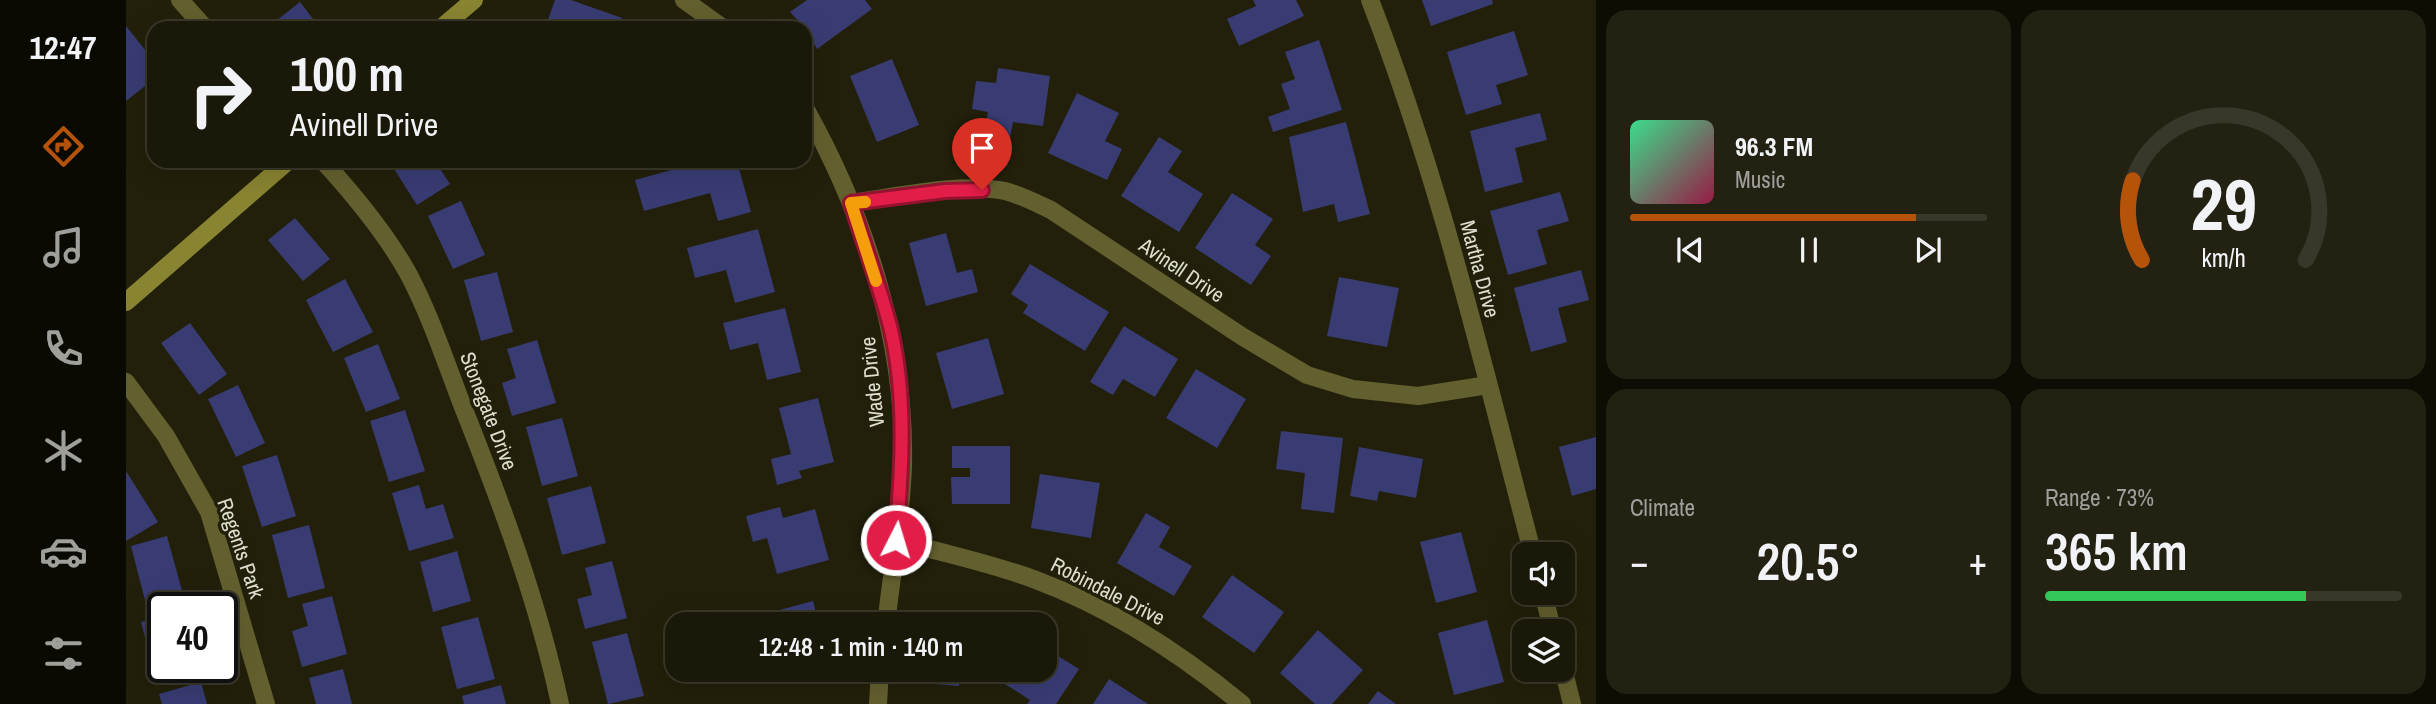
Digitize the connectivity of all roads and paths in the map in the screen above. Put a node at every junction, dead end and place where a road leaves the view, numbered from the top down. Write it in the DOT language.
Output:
graph roads {
  1 [pos="180,0"];
  2 [pos="474,0"];
  3 [pos="684,0"];
  4 [pos="1370,0"];
  5 [pos="199,21"];
  6 [pos="449,21"];
  7 [pos="713,21"];
  8 [pos="812,122"];
  9 [pos="280,168"];
  10 [pos="329,168"];
  11 [pos="851,203"];
  12 [pos="126,302"];
  13 [pos="126,382"];
  14 [pos="1488,385"];
  15 [pos="896,540"];
  16 [pos="1530,542"];
  17 [pos="888,612"];
  18 [pos="879,682"];
  19 [pos="1566,682"];
  20 [pos="266,704"];
  21 [pos="560,704"];
  22 [pos="878,704"];
  23 [pos="1242,704"];
  24 [pos="1572,704"];
  1 -- 5 [label="street"];
  2 -- 6 [label="main road"];
  3 -- 7 [label="street"];
  4 -- 14 [label="street, Martha Drive"];
  8 -- 11 [label="street, Wade Drive"];
  9 -- 12 [label="main road"];
  10 -- 21 [label="street, Stonegate Drive"];
  11 -- 14 [label="street, Avinell Drive"];
  11 -- 15 [label="street, Wade Drive"];
  13 -- 20 [label="street, Regents Park"];
  14 -- 16 [label="street, Martha Drive"];
  15 -- 17 [label="street, Wade Drive"];
  15 -- 23 [label="street, Robindale Drive"];
  18 -- 22 [label="street"];
  19 -- 24 [label="street"];
}
